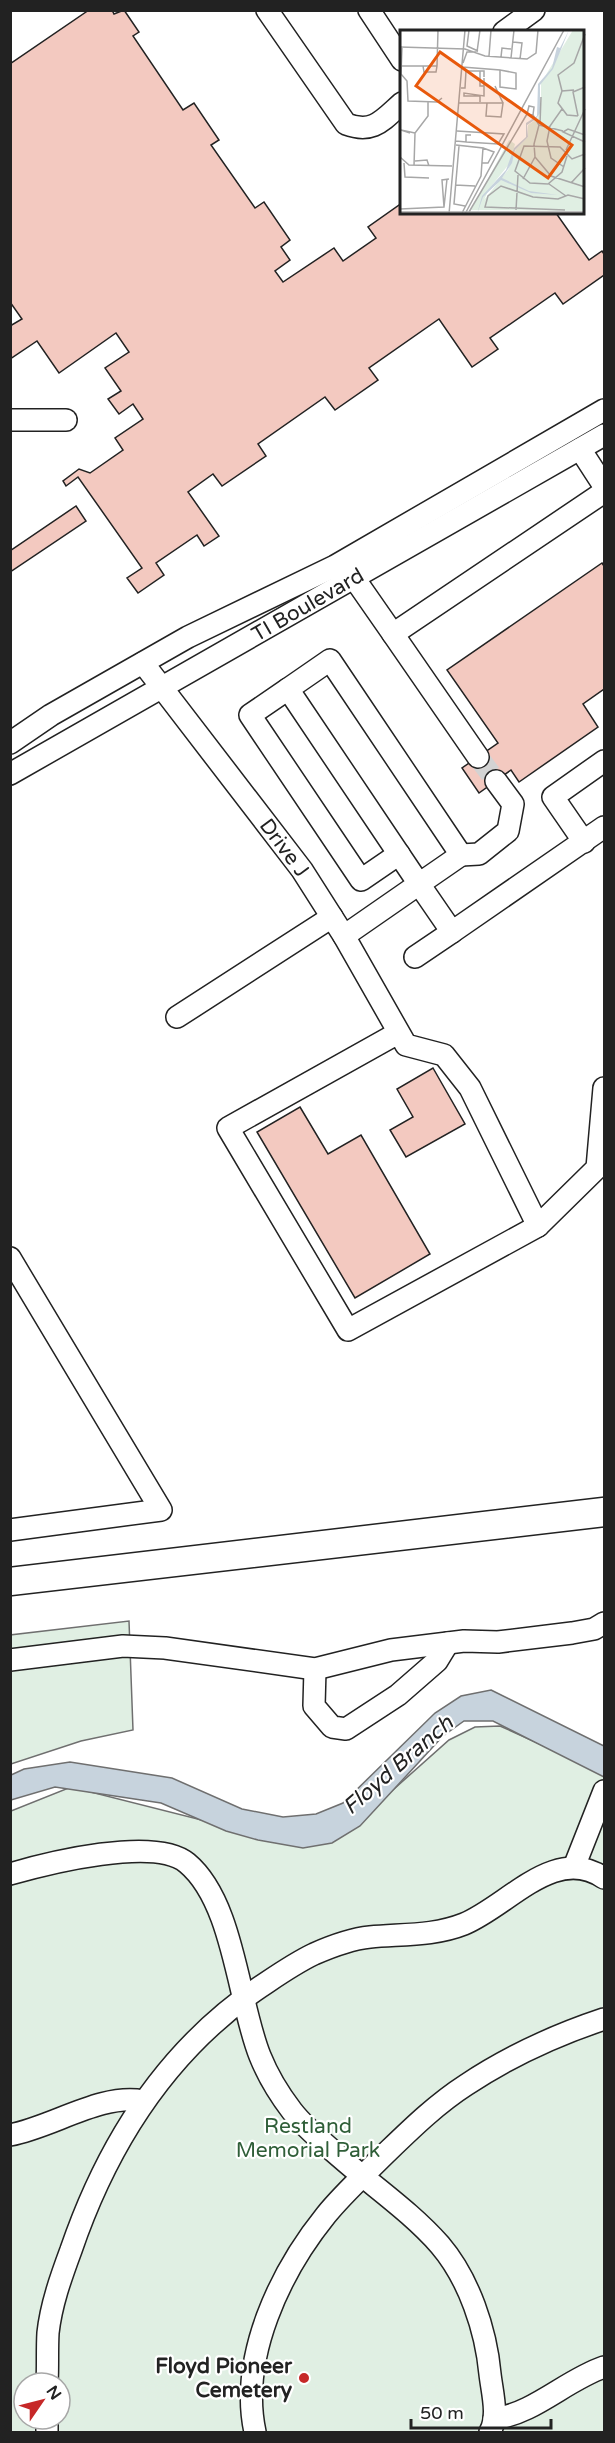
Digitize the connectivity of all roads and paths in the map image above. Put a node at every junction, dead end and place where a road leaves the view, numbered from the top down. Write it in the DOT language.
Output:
graph roads {
  1 [pos="267,10"];
  2 [pos="369,10"];
  3 [pos="534,10"];
  4 [pos="507,30"];
  5 [pos="400,57"];
  6 [pos="400,105"];
  7 [pos="604,410"];
  8 [pos="10,420"];
  9 [pos="66,420"];
  10 [pos="604,435"];
  11 [pos="580,449"];
  12 [pos="604,486"];
  13 [pos="604,492"];
  14 [pos="354,578"];
  15 [pos="393,634"];
  16 [pos="143,663"];
  17 [pos="162,689"];
  18 [pos="288,689"];
  19 [pos="10,743"];
  20 [pos="478,757"];
  21 [pos="604,761"];
  22 [pos="10,774"];
  23 [pos="496,781"];
  24 [pos="604,827"];
  25 [pos="584,842"];
  26 [pos="399,854"];
  27 [pos="461,855"];
  28 [pos="419,884"];
  29 [pos="332,918"];
  30 [pos="452,932"];
  31 [pos="344,936"];
  32 [pos="415,957"];
  33 [pos="177,1017"];
  34 [pos="402,1039"];
  35 [pos="604,1088"];
  36 [pos="538,1226"];
  37 [pos="10,1258"];
  38 [pos="10,1530"];
  39 [pos="604,1623"];
  40 [pos="448,1643"];
  41 [pos="10,1660"];
  42 [pos="315,1669"];
  43 [pos="604,1792"];
  44 [pos="574,1867"];
  45 [pos="601,1872"];
  46 [pos="10,1874"];
  47 [pos="243,1998"];
  48 [pos="604,2019"];
  49 [pos="143,2101"];
  50 [pos="10,2135"];
  51 [pos="362,2177"];
  52 [pos="604,2367"];
  53 [pos="47,2371"];
  54 [pos="492,2426"];
  55 [pos="255,2433"];
  1 -- 6 [label="street"];
  2 -- 5 [label="street"];
  3 -- 4 [label="street"];
  7 -- 16 [label="street, TI Boulevard"];
  8 -- 9 [label="street"];
  10 -- 11 [label="street, TI Boulevard"];
  11 -- 12 [label="street"];
  11 -- 14 [label="street, TI Boulevard"];
  13 -- 15 [label="street"];
  14 -- 15 [label="street"];
  14 -- 17 [label="street, TI Boulevard"];
  15 -- 20 [label="street"];
  16 -- 17 [label="street, Drive J"];
  16 -- 19 [label="street, TI Boulevard"];
  17 -- 22 [label="street, TI Boulevard"];
  17 -- 29 [label="street, Drive J"];
  18 -- 26 [label="street"];
  18 -- 26 [label="street"];
  18 -- 27 [label="street"];
  21 -- 25 [label="street"];
  23 -- 27 [label="street"];
  24 -- 25 [label="street"];
  25 -- 30 [label="street"];
  26 -- 28 [label="street"];
  27 -- 28 [label="street"];
  28 -- 30 [label="street"];
  28 -- 31 [label="street"];
  29 -- 31 [label="street, Drive J"];
  29 -- 33 [label="street"];
  30 -- 32 [label="street"];
  31 -- 34 [label="street, Drive J"];
  34 -- 36 [label="street"];
  34 -- 36 [label="street"];
  35 -- 36 [label="street"];
  37 -- 38 [label="street"];
  39 -- 40 [label="street"];
  40 -- 42 [label="street"];
  40 -- 42 [label="street"];
  41 -- 42 [label="street"];
  43 -- 44 [label="street"];
  44 -- 45 [label="street"];
  44 -- 47 [label="street"];
  46 -- 47 [label="street"];
  47 -- 49 [label="street"];
  47 -- 51 [label="street"];
  48 -- 51 [label="street"];
  49 -- 50 [label="street"];
  49 -- 53 [label="street"];
  51 -- 54 [label="street"];
  51 -- 55 [label="street"];
  52 -- 54 [label="street"];
}
